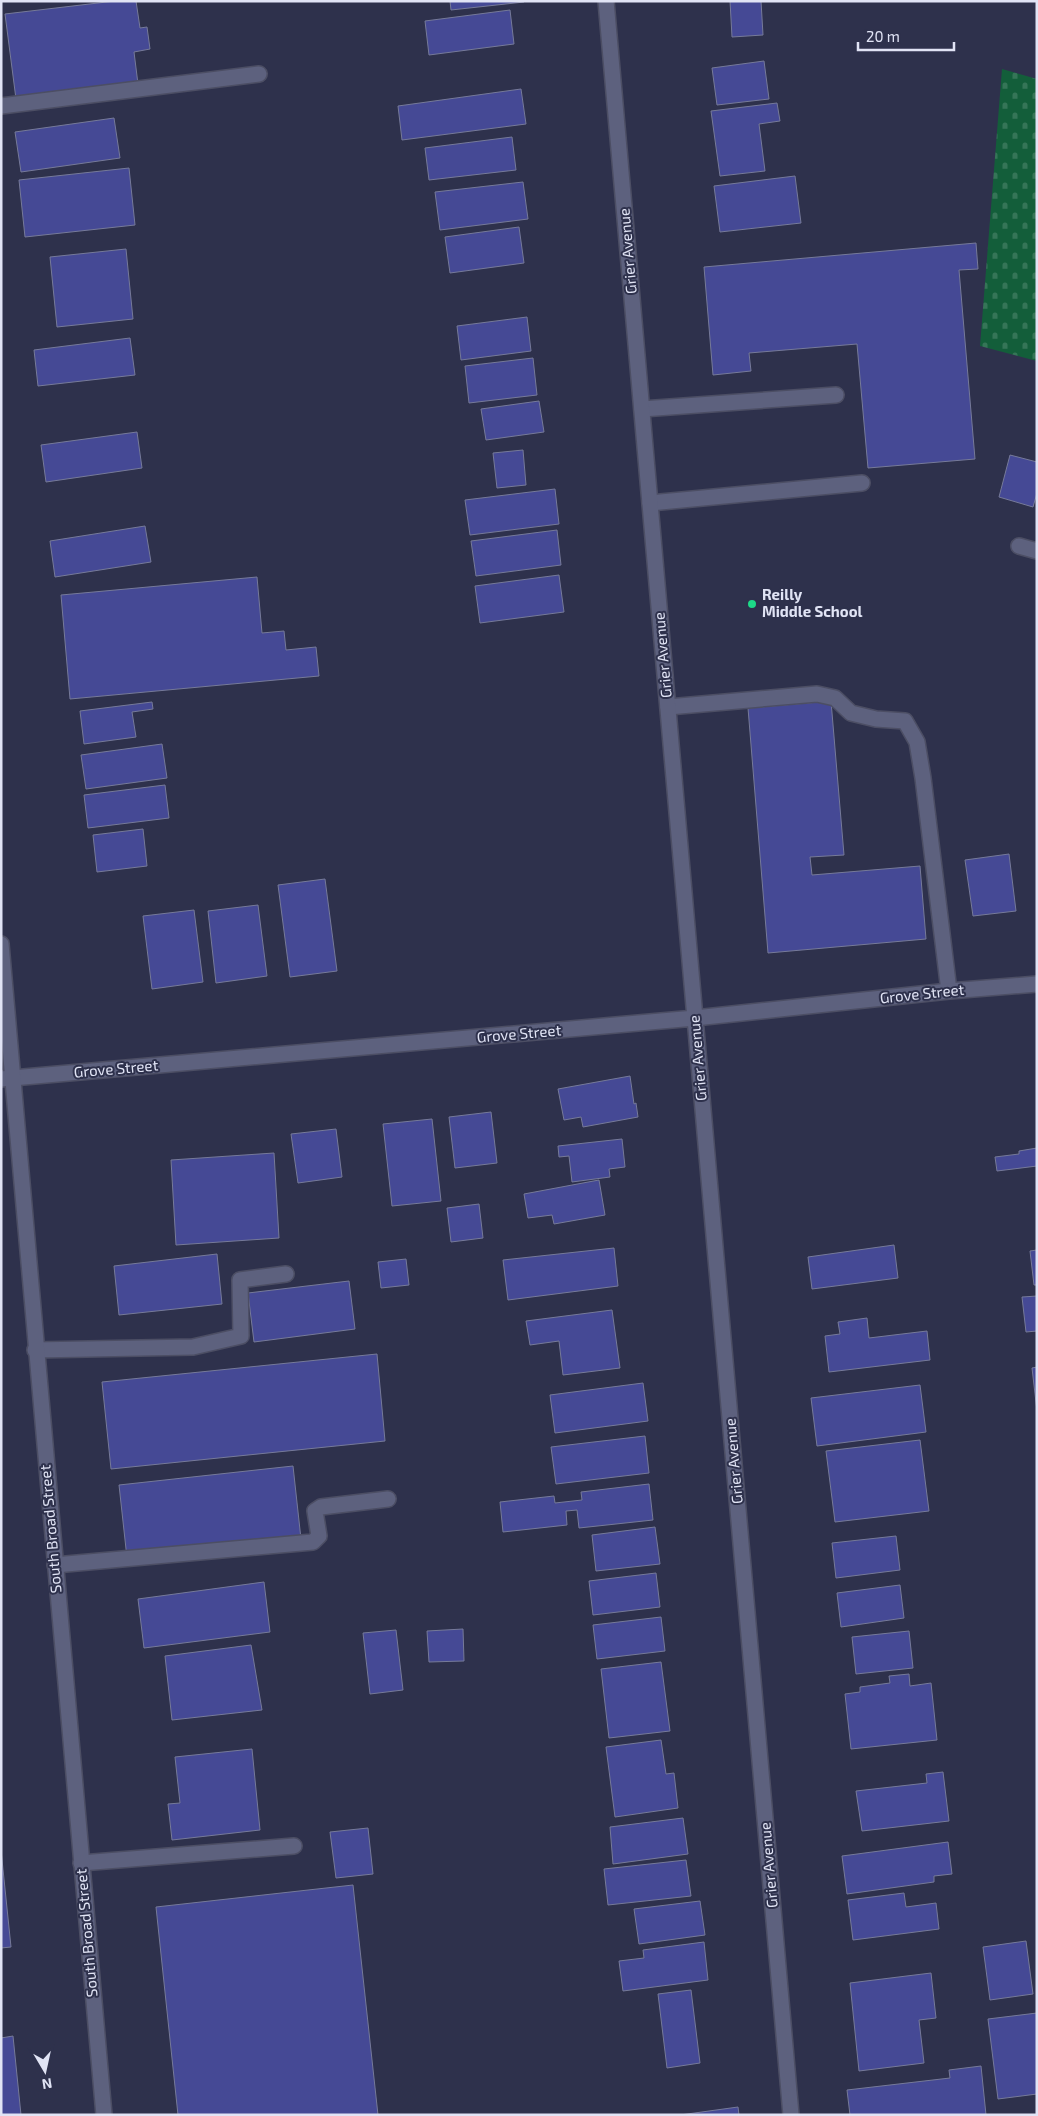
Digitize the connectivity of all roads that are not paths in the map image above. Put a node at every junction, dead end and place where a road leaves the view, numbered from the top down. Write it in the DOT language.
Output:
graph roads {
  1 [pos="606,1"];
  2 [pos="259,74"];
  3 [pos="1,106"];
  4 [pos="836,395"];
  5 [pos="642,409"];
  6 [pos="862,484"];
  7 [pos="650,503"];
  8 [pos="1019,546"];
  9 [pos="1037,551"];
  10 [pos="668,707"];
  11 [pos="1,944"];
  12 [pos="1037,984"];
  13 [pos="949,991"];
  14 [pos="695,1018"];
  15 [pos="7,1079"];
  16 [pos="286,1274"];
  17 [pos="35,1350"];
  18 [pos="388,1500"];
  19 [pos="55,1565"];
  20 [pos="294,1846"];
  21 [pos="81,1863"];
  22 [pos="104,2115"];
  23 [pos="791,2115"];
  1 -- 5 [label="street, Grier Avenue"];
  2 -- 3 [label="street"];
  4 -- 5 [label="street"];
  5 -- 7 [label="street, Grier Avenue"];
  6 -- 7 [label="street"];
  7 -- 10 [label="street, Grier Avenue"];
  8 -- 9 [label="street"];
  10 -- 13 [label="street"];
  10 -- 14 [label="street, Grier Avenue"];
  11 -- 15 [label="street, South Broad Street"];
  12 -- 13 [label="street, Grove Street"];
  13 -- 14 [label="street, Grove Street"];
  14 -- 15 [label="street, Grove Street"];
  14 -- 23 [label="street, Grier Avenue"];
  15 -- 17 [label="street, South Broad Street"];
  16 -- 17 [label="street"];
  17 -- 19 [label="street, South Broad Street"];
  18 -- 19 [label="street"];
  19 -- 21 [label="street, South Broad Street"];
  20 -- 21 [label="street"];
  21 -- 22 [label="street, South Broad Street"];
}
